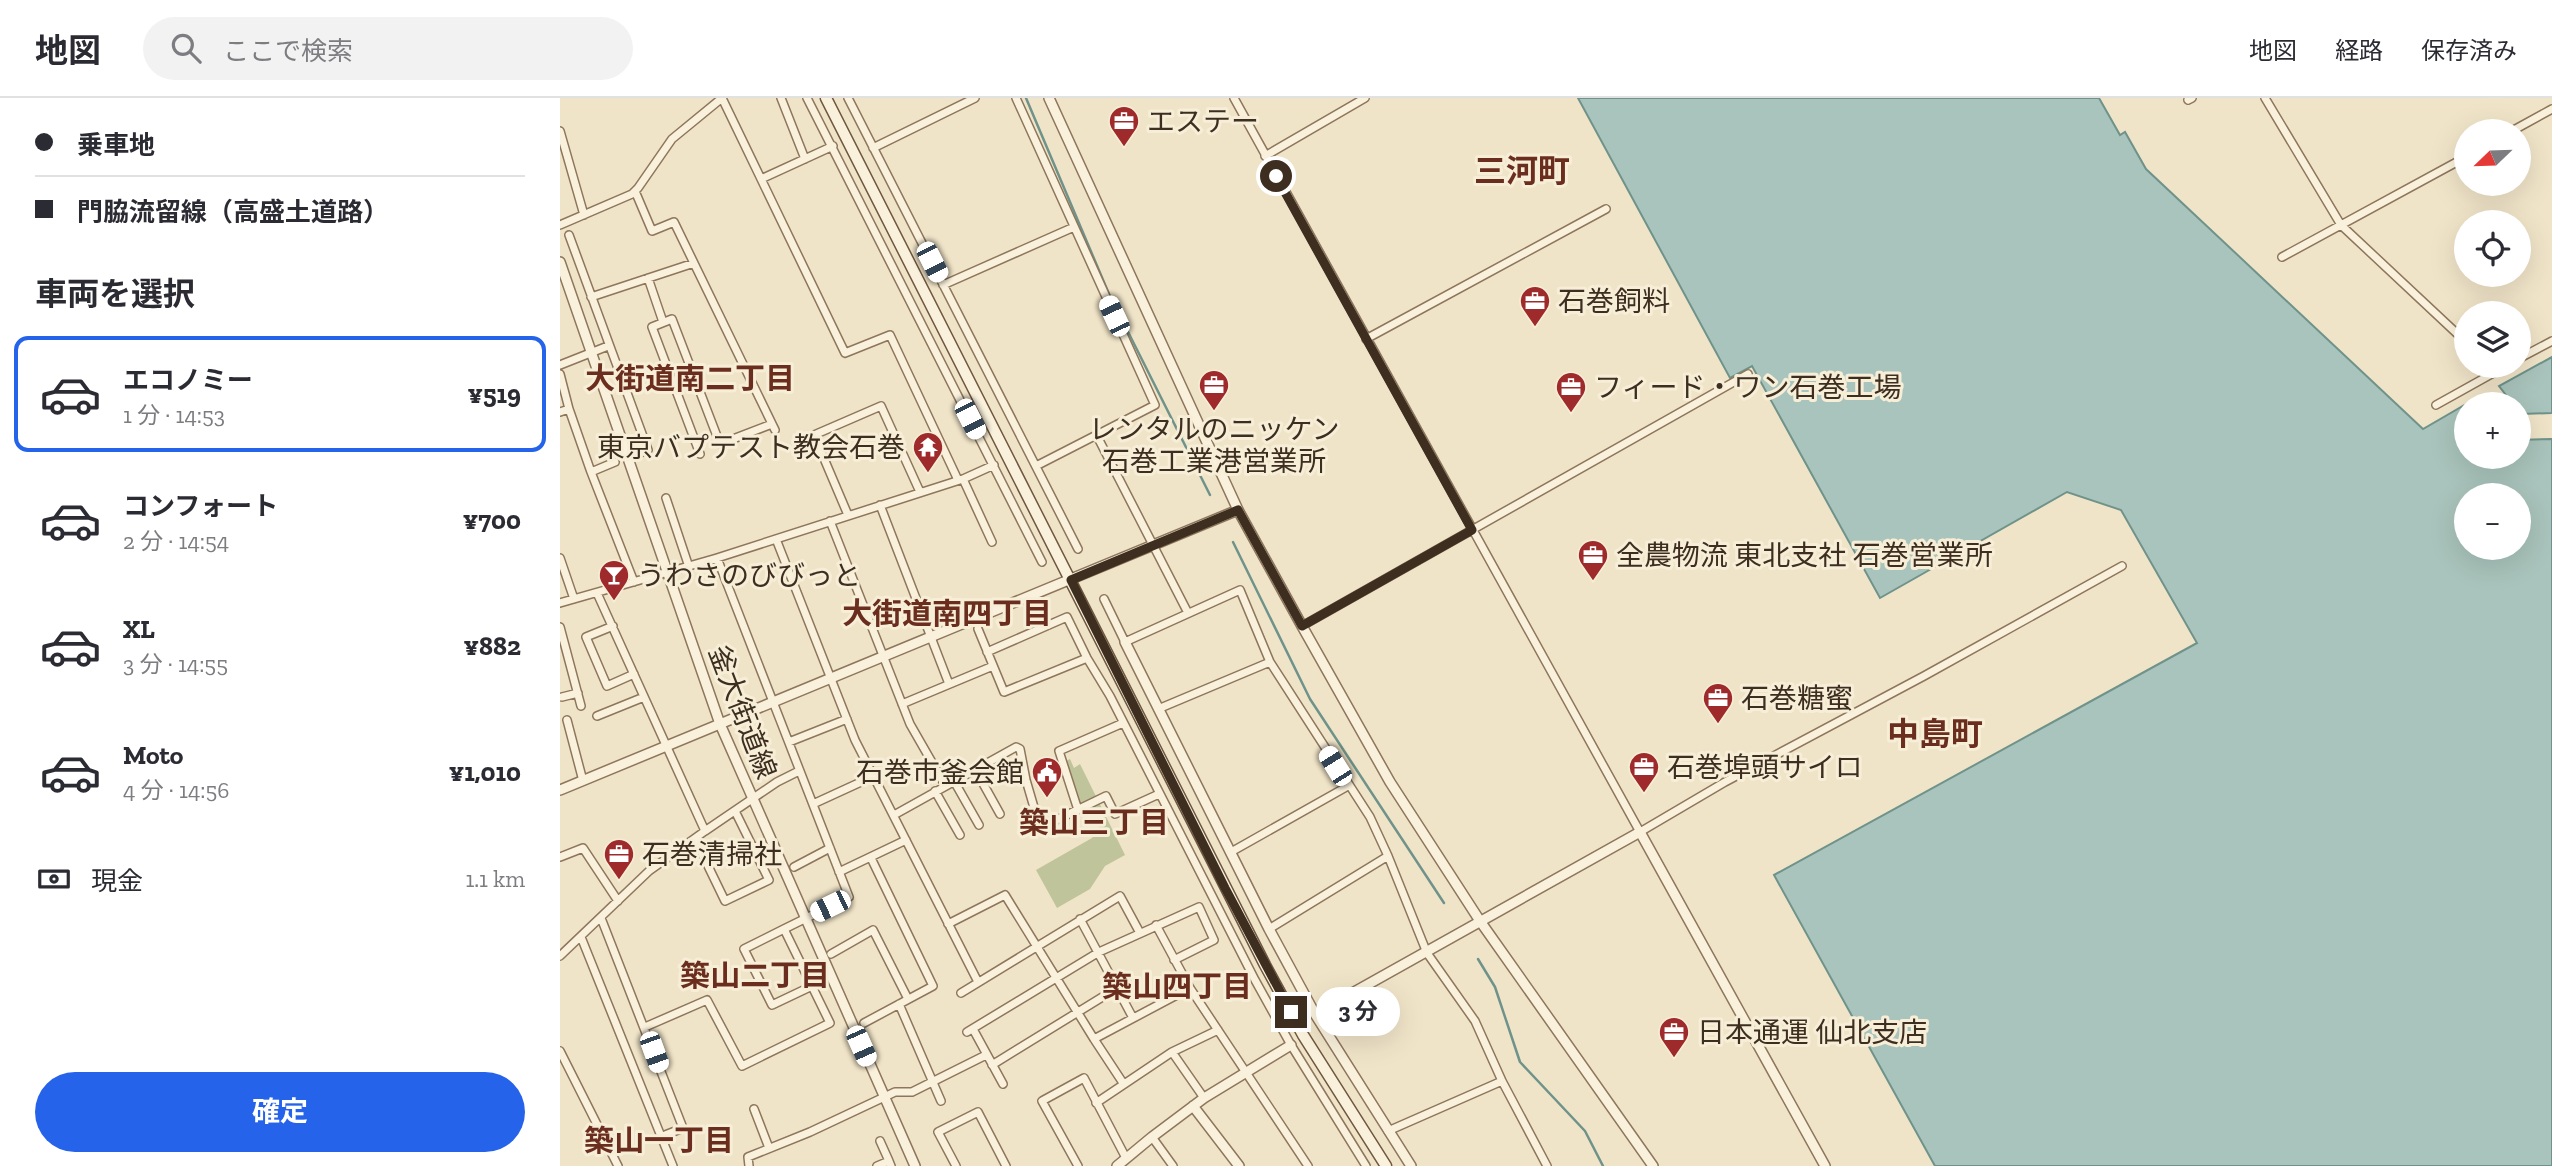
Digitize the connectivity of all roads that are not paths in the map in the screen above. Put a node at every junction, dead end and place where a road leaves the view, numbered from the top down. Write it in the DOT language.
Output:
graph roads {
  1 [pos="722,98"];
  2 [pos="781,98"];
  3 [pos="807,98"];
  4 [pos="826,98"];
  5 [pos="848,98"];
  6 [pos="975,98"];
  7 [pos="1016,98"];
  8 [pos="1049,98"];
  9 [pos="1234,98"];
  10 [pos="1365,98"];
  11 [pos="2265,98"];
  12 [pos="2552,109"];
  13 [pos="2531,121"];
  14 [pos="560,131"];
  15 [pos="833,146"];
  16 [pos="873,148"];
  17 [pos="1265,156"];
  18 [pos="805,159"];
  19 [pos="2454,164"];
  20 [pos="761,179"];
  21 [pos="635,191"];
  22 [pos="1606,209"];
  23 [pos="584,215"];
  24 [pos="560,225"];
  25 [pos="2341,225"];
  26 [pos="1074,227"];
  27 [pos="569,235"];
  28 [pos="2282,257"];
  29 [pos="560,262"];
  30 [pos="694,263"];
  31 [pos="648,278"];
  32 [pos="943,285"];
  33 [pos="591,298"];
  34 [pos="663,322"];
  35 [pos="2454,331"];
  36 [pos="1366,339"];
  37 [pos="2552,341"];
  38 [pos="608,346"];
  39 [pos="591,352"];
  40 [pos="2531,352"];
  41 [pos="560,365"];
  42 [pos="560,374"];
  43 [pos="1748,374"];
  44 [pos="2479,378"];
  45 [pos="2436,405"];
  46 [pos="569,409"];
  47 [pos="560,412"];
  48 [pos="1097,436"];
  49 [pos="637,454"];
  50 [pos="700,454"];
  51 [pos="615,462"];
  52 [pos="994,465"];
  53 [pos="1036,466"];
  54 [pos="591,472"];
  55 [pos="960,480"];
  56 [pos="920,492"];
  57 [pos="666,498"];
  58 [pos="880,505"];
  59 [pos="1238,510"];
  60 [pos="848,516"];
  61 [pos="830,521"];
  62 [pos="1472,530"];
  63 [pos="776,539"];
  64 [pos="992,542"];
  65 [pos="1153,546"];
  66 [pos="1078,549"];
  67 [pos="560,558"];
  68 [pos="718,558"];
  69 [pos="1042,562"];
  70 [pos="2122,566"];
  71 [pos="689,567"];
  72 [pos="666,573"];
  73 [pos="1071,580"];
  74 [pos="634,582"];
  75 [pos="597,593"];
  76 [pos="573,599"];
  77 [pos="1104,599"];
  78 [pos="560,603"];
  79 [pos="1188,613"];
  80 [pos="613,626"];
  81 [pos="1302,626"];
  82 [pos="560,627"];
  83 [pos="978,629"];
  84 [pos="931,637"];
  85 [pos="1125,642"];
  86 [pos="987,652"];
  87 [pos="884,657"];
  88 [pos="1087,658"];
  89 [pos="1270,662"];
  90 [pos="993,666"];
  91 [pos="634,674"];
  92 [pos="831,678"];
  93 [pos="949,684"];
  94 [pos="578,693"];
  95 [pos="562,697"];
  96 [pos="644,697"];
  97 [pos="774,702"];
  98 [pos="902,704"];
  99 [pos="581,706"];
  100 [pos="1158,709"];
  101 [pos="597,716"];
  102 [pos="847,719"];
  103 [pos="567,720"];
  104 [pos="1124,723"];
  105 [pos="720,724"];
  106 [pos="789,742"];
  107 [pos="667,746"];
  108 [pos="975,769"];
  109 [pos="799,771"];
  110 [pos="874,776"];
  111 [pos="583,780"];
  112 [pos="954,780"];
  113 [pos="945,785"];
  114 [pos="1348,786"];
  115 [pos="560,790"];
  116 [pos="935,791"];
  117 [pos="1159,794"];
  118 [pos="752,800"];
  119 [pos="813,804"];
  120 [pos="1079,810"];
  121 [pos="735,811"];
  122 [pos="1000,814"];
  123 [pos="894,815"];
  124 [pos="979,825"];
  125 [pos="705,831"];
  126 [pos="1640,832"];
  127 [pos="960,835"];
  128 [pos="695,839"];
  129 [pos="906,840"];
  130 [pos="830,848"];
  131 [pos="1231,852"];
  132 [pos="1388,856"];
  133 [pos="560,857"];
  134 [pos="871,858"];
  135 [pos="794,867"];
  136 [pos="839,872"];
  137 [pos="618,901"];
  138 [pos="601,918"];
  139 [pos="804,918"];
  140 [pos="1080,919"];
  141 [pos="1480,921"];
  142 [pos="948,924"];
  143 [pos="1156,925"];
  144 [pos="784,929"];
  145 [pos="1269,929"];
  146 [pos="1139,933"];
  147 [pos="581,937"];
  148 [pos="1037,946"];
  149 [pos="1099,952"];
  150 [pos="1427,953"];
  151 [pos="831,954"];
  152 [pos="560,956"];
  153 [pos="1174,961"];
  154 [pos="1058,978"];
  155 [pos="978,982"];
  156 [pos="812,986"];
  157 [pos="1117,988"];
  158 [pos="1190,988"];
  159 [pos="961,993"];
  160 [pos="908,999"];
  161 [pos="899,1004"];
  162 [pos="1078,1012"];
  163 [pos="1315,1014"];
  164 [pos="1133,1018"];
  165 [pos="864,1023"];
  166 [pos="645,1027"];
  167 [pos="1218,1030"];
  168 [pos="1094,1039"];
  169 [pos="1291,1045"];
  170 [pos="560,1051"];
  171 [pos="1172,1052"];
  172 [pos="986,1055"];
  173 [pos="992,1065"];
  174 [pos="1246,1072"];
  175 [pos="1502,1081"];
  176 [pos="933,1082"];
  177 [pos="1124,1083"];
  178 [pos="1003,1084"];
  179 [pos="884,1097"];
  180 [pos="1204,1098"];
  181 [pos="941,1101"];
  182 [pos="1096,1103"];
  183 [pos="1193,1106"];
  184 [pos="754,1110"];
  185 [pos="1388,1131"];
  186 [pos="1152,1136"];
  187 [pos="660,1137"];
  188 [pos="880,1142"];
  189 [pos="769,1148"];
  190 [pos="1126,1158"];
  191 [pos="890,1163"];
  192 [pos="618,1166"];
  193 [pos="673,1166"];
  194 [pos="749,1166"];
  195 [pos="877,1166"];
  196 [pos="915,1166"];
  197 [pos="956,1166"];
  198 [pos="1006,1166"];
  199 [pos="1078,1166"];
  200 [pos="1117,1166"];
  201 [pos="1172,1166"];
  202 [pos="1239,1166"];
  203 [pos="1308,1166"];
  204 [pos="1366,1166"];
  205 [pos="1386,1166"];
  206 [pos="1411,1166"];
  207 [pos="1547,1166"];
  208 [pos="1653,1166"];
  209 [pos="1825,1166"];
  1 -- 20 [label="street"];
  1 -- 21 [label="street"];
  2 -- 18 [label="street"];
  3 -- 15 [label="street"];
  4 -- 73 [label="main road"];
  5 -- 16 [label="street"];
  6 -- 16 [label="street"];
  7 -- 26 [label="street"];
  8 -- 59 [label="street"];
  9 -- 17 [label="street"];
  10 -- 17 [label="street"];
  11 -- 25 [label="street"];
  12 -- 13 [label="street"];
  14 -- 23 [label="street"];
  15 -- 18 [label="street"];
  15 -- 52 [label="street"];
  16 -- 32 [label="street"];
  17 -- 36 [label="street"];
  18 -- 20 [label="street"];
  19 -- 25 [label="street"];
  20 -- 55 [label="street"];
  21 -- 23 [label="street"];
  21 -- 30 [label="street"];
  22 -- 36 [label="street"];
  23 -- 24 [label="street"];
  25 -- 28 [label="street"];
  25 -- 35 [label="street"];
  26 -- 32 [label="street"];
  26 -- 48 [label="street"];
  27 -- 33 [label="street"];
  29 -- 39 [label="street, 釜大街道線"];
  30 -- 31 [label="street"];
  30 -- 34 [label="street"];
  31 -- 33 [label="street"];
  31 -- 34 [label="street"];
  32 -- 53 [label="street"];
  33 -- 38 [label="street"];
  34 -- 50 [label="street"];
  36 -- 62 [label="street"];
  37 -- 40 [label="street"];
  38 -- 39 [label="street"];
  38 -- 49 [label="street"];
  39 -- 41 [label="street"];
  39 -- 72 [label="street, 釜大街道線"];
  42 -- 46 [label="street"];
  43 -- 62 [label="street"];
  44 -- 45 [label="street"];
  46 -- 47 [label="street"];
  46 -- 54 [label="street"];
  48 -- 53 [label="street"];
  48 -- 65 [label="street"];
  51 -- 54 [label="street"];
  52 -- 55 [label="street"];
  52 -- 69 [label="street"];
  53 -- 66 [label="street"];
  54 -- 74 [label="street"];
  55 -- 56 [label="street"];
  55 -- 64 [label="street"];
  56 -- 58 [label="street"];
  56 -- 60 [label="street"];
  57 -- 71 [label="street"];
  58 -- 60 [label="street"];
  58 -- 84 [label="street"];
  59 -- 65 [label="street"];
  59 -- 81 [label="street"];
  60 -- 61 [label="street"];
  61 -- 63 [label="street"];
  61 -- 87 [label="street"];
  62 -- 81 [label="street"];
  62 -- 126 [label="street"];
  63 -- 68 [label="street"];
  63 -- 92 [label="street"];
  65 -- 73 [label="street"];
  65 -- 79 [label="street"];
  67 -- 76 [label="street"];
  68 -- 71 [label="street"];
  68 -- 97 [label="street"];
  70 -- 126 [label="street"];
  71 -- 72 [label="street"];
  72 -- 74 [label="street"];
  72 -- 105 [label="street, 釜大街道線"];
  73 -- 84 [label="street"];
  73 -- 205 [label="main road"];
  74 -- 75 [label="street"];
  75 -- 76 [label="street"];
  75 -- 80 [label="street"];
  76 -- 78 [label="street"];
  77 -- 85 [label="street"];
  79 -- 85 [label="street"];
  79 -- 89 [label="street"];
  80 -- 91 [label="street"];
  80 -- 91 [label="street"];
  81 -- 141 [label="street"];
  82 -- 94 [label="street"];
  83 -- 86 [label="street"];
  84 -- 87 [label="street"];
  84 -- 93 [label="street"];
  85 -- 100 [label="street"];
  86 -- 88 [label="street"];
  86 -- 90 [label="street"];
  87 -- 92 [label="street"];
  87 -- 98 [label="street"];
  88 -- 90 [label="street"];
  88 -- 104 [label="street"];
  89 -- 100 [label="street"];
  89 -- 114 [label="street"];
  90 -- 93 [label="street"];
  91 -- 96 [label="street"];
  92 -- 97 [label="street"];
  92 -- 102 [label="street"];
  93 -- 98 [label="street"];
  94 -- 95 [label="street"];
  94 -- 99 [label="street"];
  96 -- 101 [label="street"];
  96 -- 107 [label="street"];
  97 -- 105 [label="street"];
  97 -- 106 [label="street"];
  98 -- 113 [label="street"];
  100 -- 131 [label="street"];
  102 -- 106 [label="street"];
  102 -- 110 [label="street"];
  103 -- 111 [label="street"];
  104 -- 117 [label="street"];
  104 -- 120 [label="street"];
  105 -- 107 [label="street"];
  105 -- 118 [label="street, 釜大街道線"];
  106 -- 109 [label="street"];
  107 -- 111 [label="street"];
  107 -- 125 [label="street"];
  108 -- 112 [label="street"];
  108 -- 120 [label="street"];
  108 -- 122 [label="street"];
  109 -- 118 [label="street"];
  109 -- 119 [label="street"];
  110 -- 119 [label="street"];
  110 -- 123 [label="street"];
  111 -- 115 [label="street"];
  112 -- 113 [label="street"];
  112 -- 124 [label="street"];
  113 -- 116 [label="street"];
  114 -- 131 [label="street"];
  114 -- 132 [label="street"];
  116 -- 123 [label="street"];
  116 -- 127 [label="street"];
  117 -- 120 [label="street"];
  117 -- 169 [label="street"];
  118 -- 121 [label="street"];
  118 -- 139 [label="street, 釜大街道線"];
  119 -- 130 [label="street"];
  121 -- 125 [label="street"];
  121 -- 128 [label="street"];
  123 -- 129 [label="street"];
  125 -- 128 [label="street"];
  126 -- 141 [label="street"];
  126 -- 209 [label="street"];
  128 -- 137 [label="street"];
  129 -- 134 [label="street"];
  129 -- 142 [label="street"];
  130 -- 135 [label="street"];
  130 -- 136 [label="street"];
  131 -- 145 [label="street"];
  132 -- 145 [label="street"];
  132 -- 150 [label="street"];
  133 -- 137 [label="street"];
  134 -- 136 [label="street"];
  134 -- 160 [label="street"];
  136 -- 139 [label="street"];
  137 -- 138 [label="street"];
  138 -- 147 [label="street"];
  138 -- 166 [label="street"];
  139 -- 144 [label="street"];
  139 -- 179 [label="street, 釜大街道線"];
  140 -- 146 [label="street"];
  140 -- 148 [label="street"];
  140 -- 149 [label="street"];
  141 -- 150 [label="street"];
  141 -- 208 [label="street"];
  142 -- 148 [label="street"];
  142 -- 155 [label="street"];
  143 -- 146 [label="street"];
  143 -- 153 [label="street"];
  143 -- 153 [label="street"];
  144 -- 156 [label="street"];
  144 -- 156 [label="street"];
  145 -- 163 [label="street"];
  146 -- 149 [label="street"];
  147 -- 152 [label="street"];
  147 -- 187 [label="street"];
  148 -- 154 [label="street"];
  148 -- 155 [label="street"];
  149 -- 154 [label="street"];
  149 -- 157 [label="street"];
  150 -- 163 [label="street"];
  150 -- 175 [label="street"];
  151 -- 160 [label="street"];
  153 -- 158 [label="street"];
  154 -- 162 [label="street"];
  154 -- 172 [label="street"];
  155 -- 159 [label="street"];
  156 -- 166 [label="street"];
  157 -- 162 [label="street"];
  157 -- 164 [label="street"];
  158 -- 164 [label="street"];
  158 -- 167 [label="street"];
  160 -- 161 [label="street"];
  161 -- 165 [label="street"];
  161 -- 176 [label="street"];
  162 -- 168 [label="street"];
  162 -- 173 [label="street"];
  163 -- 185 [label="street"];
  164 -- 168 [label="street"];
  166 -- 187 [label="street"];
  167 -- 171 [label="street"];
  167 -- 174 [label="street"];
  168 -- 177 [label="street"];
  169 -- 174 [label="street"];
  169 -- 204 [label="street"];
  170 -- 192 [label="street"];
  171 -- 177 [label="street"];
  171 -- 180 [label="street"];
  172 -- 173 [label="street"];
  172 -- 176 [label="street"];
  173 -- 178 [label="street"];
  174 -- 180 [label="street"];
  174 -- 203 [label="street"];
  175 -- 185 [label="street"];
  175 -- 207 [label="street"];
  176 -- 179 [label="street"];
  176 -- 181 [label="street"];
  177 -- 182 [label="street"];
  179 -- 189 [label="street"];
  179 -- 196 [label="street, 釜大街道線"];
  180 -- 183 [label="street"];
  182 -- 190 [label="street"];
  182 -- 199 [label="street"];
  183 -- 186 [label="street"];
  183 -- 202 [label="street"];
  184 -- 189 [label="street"];
  185 -- 206 [label="street"];
  186 -- 190 [label="street"];
  186 -- 201 [label="street"];
  187 -- 193 [label="street"];
  188 -- 191 [label="street"];
  189 -- 194 [label="street"];
  190 -- 200 [label="street"];
  191 -- 195 [label="street"];
  197 -- 198 [label="street"];
}
